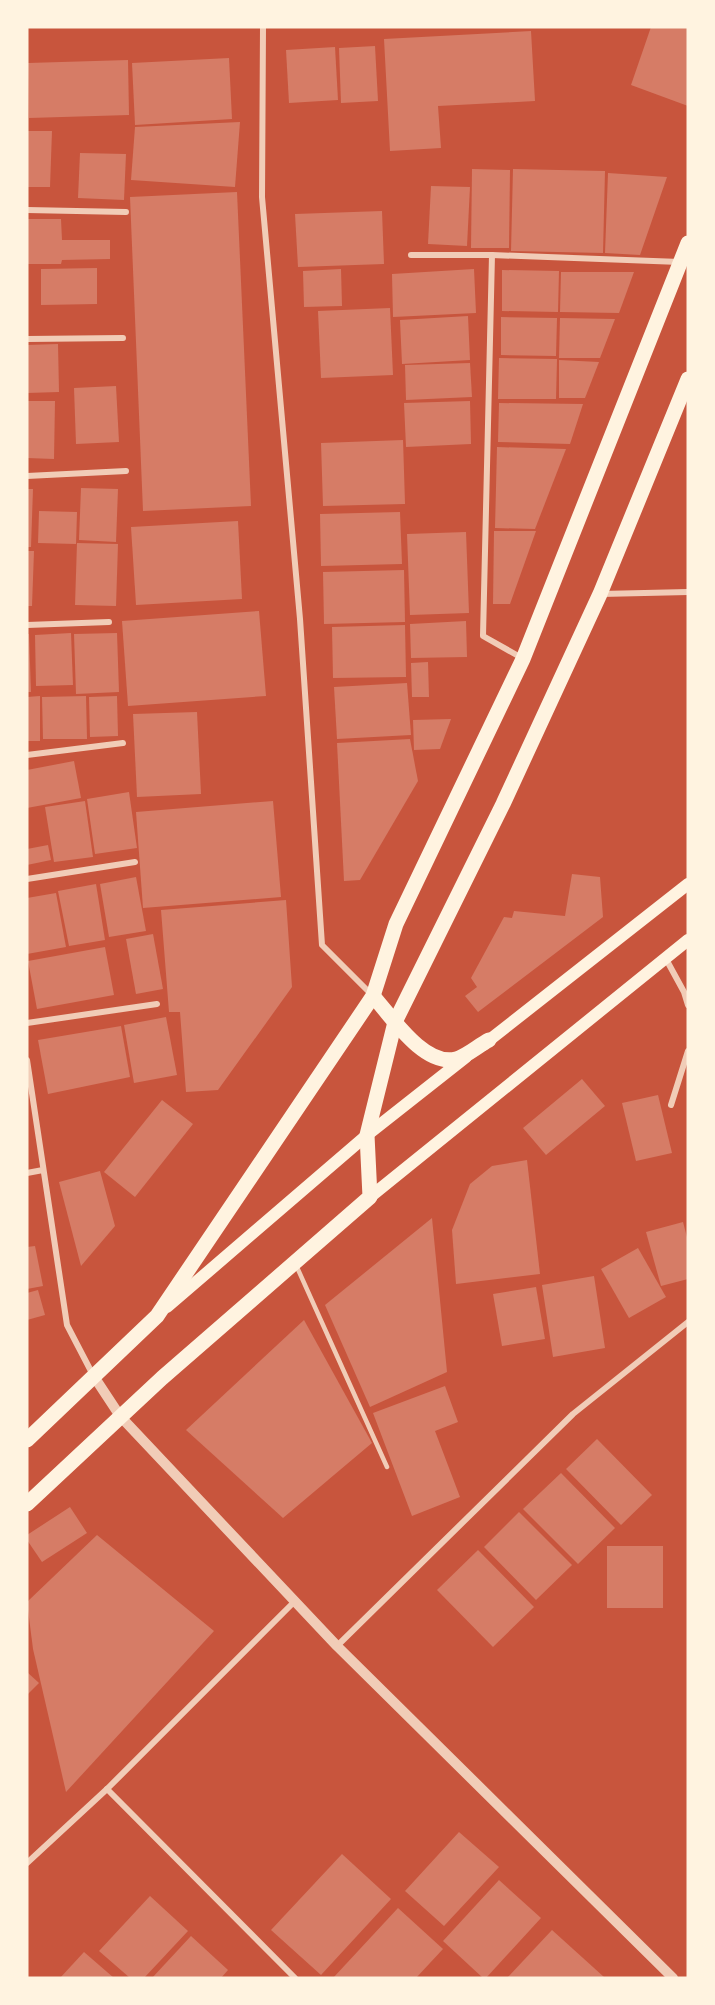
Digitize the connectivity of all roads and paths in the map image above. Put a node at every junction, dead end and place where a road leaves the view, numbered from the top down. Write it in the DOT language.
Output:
graph roads {
  1 [pos="263,27"];
  2 [pos="27,210"];
  3 [pos="126,212"];
  4 [pos="688,243"];
  5 [pos="411,255"];
  6 [pos="492,255"];
  7 [pos="680,262"];
  8 [pos="123,338"];
  9 [pos="27,339"];
  10 [pos="688,379"];
  11 [pos="126,471"];
  12 [pos="27,476"];
  13 [pos="688,592"];
  14 [pos="600,594"];
  15 [pos="109,622"];
  16 [pos="27,625"];
  17 [pos="523,659"];
  18 [pos="123,743"];
  19 [pos="27,755"];
  20 [pos="135,862"];
  21 [pos="27,879"];
  22 [pos="688,884"];
  23 [pos="688,940"];
  24 [pos="666,959"];
  25 [pos="373,996"];
  26 [pos="157,1004"];
  27 [pos="688,1005"];
  28 [pos="395,1022"];
  29 [pos="27,1023"];
  30 [pos="489,1040"];
  31 [pos="688,1051"];
  32 [pos="27,1060"];
  33 [pos="671,1105"];
  34 [pos="367,1135"];
  35 [pos="43,1170"];
  36 [pos="27,1173"];
  37 [pos="370,1197"];
  38 [pos="294,1262"];
  39 [pos="157,1316"];
  40 [pos="688,1322"];
  41 [pos="93,1375"];
  42 [pos="120,1416"];
  43 [pos="27,1440"];
  44 [pos="387,1467"];
  45 [pos="27,1504"];
  46 [pos="295,1601"];
  47 [pos="337,1646"];
  48 [pos="107,1789"];
  49 [pos="27,1863"];
  50 [pos="295,1978"];
  51 [pos="674,1978"];
  1 -- 25 [label="street"];
  2 -- 3 [label="street"];
  4 -- 7 [label="main road"];
  5 -- 6 [label="street"];
  6 -- 7 [label="street"];
  6 -- 17 [label="street"];
  7 -- 17 [label="main road"];
  8 -- 9 [label="street"];
  10 -- 14 [label="main road"];
  11 -- 12 [label="street"];
  13 -- 14 [label="street"];
  14 -- 28 [label="main road"];
  15 -- 16 [label="street"];
  17 -- 25 [label="main road"];
  18 -- 19 [label="street"];
  20 -- 21 [label="street"];
  22 -- 30 [label="main road"];
  23 -- 24 [label="main road"];
  24 -- 27 [label="street"];
  24 -- 37 [label="main road"];
  25 -- 28 [label="main road"];
  25 -- 39 [label="main road"];
  26 -- 29 [label="street"];
  28 -- 30 [label="main road"];
  28 -- 34 [label="main road"];
  30 -- 34 [label="main road"];
  31 -- 33 [label="street"];
  32 -- 35 [label="street"];
  34 -- 37 [label="main road"];
  34 -- 39 [label="main road"];
  35 -- 36 [label="street"];
  35 -- 41 [label="street"];
  37 -- 38 [label="main road"];
  38 -- 42 [label="main road"];
  38 -- 44 [label="lane"];
  39 -- 41 [label="main road"];
  40 -- 47 [label="street"];
  41 -- 42 [label="street"];
  41 -- 43 [label="main road"];
  42 -- 45 [label="main road"];
  42 -- 46 [label="street"];
  46 -- 47 [label="street"];
  46 -- 48 [label="street"];
  47 -- 51 [label="street"];
  48 -- 49 [label="street"];
  48 -- 50 [label="street"];
}
